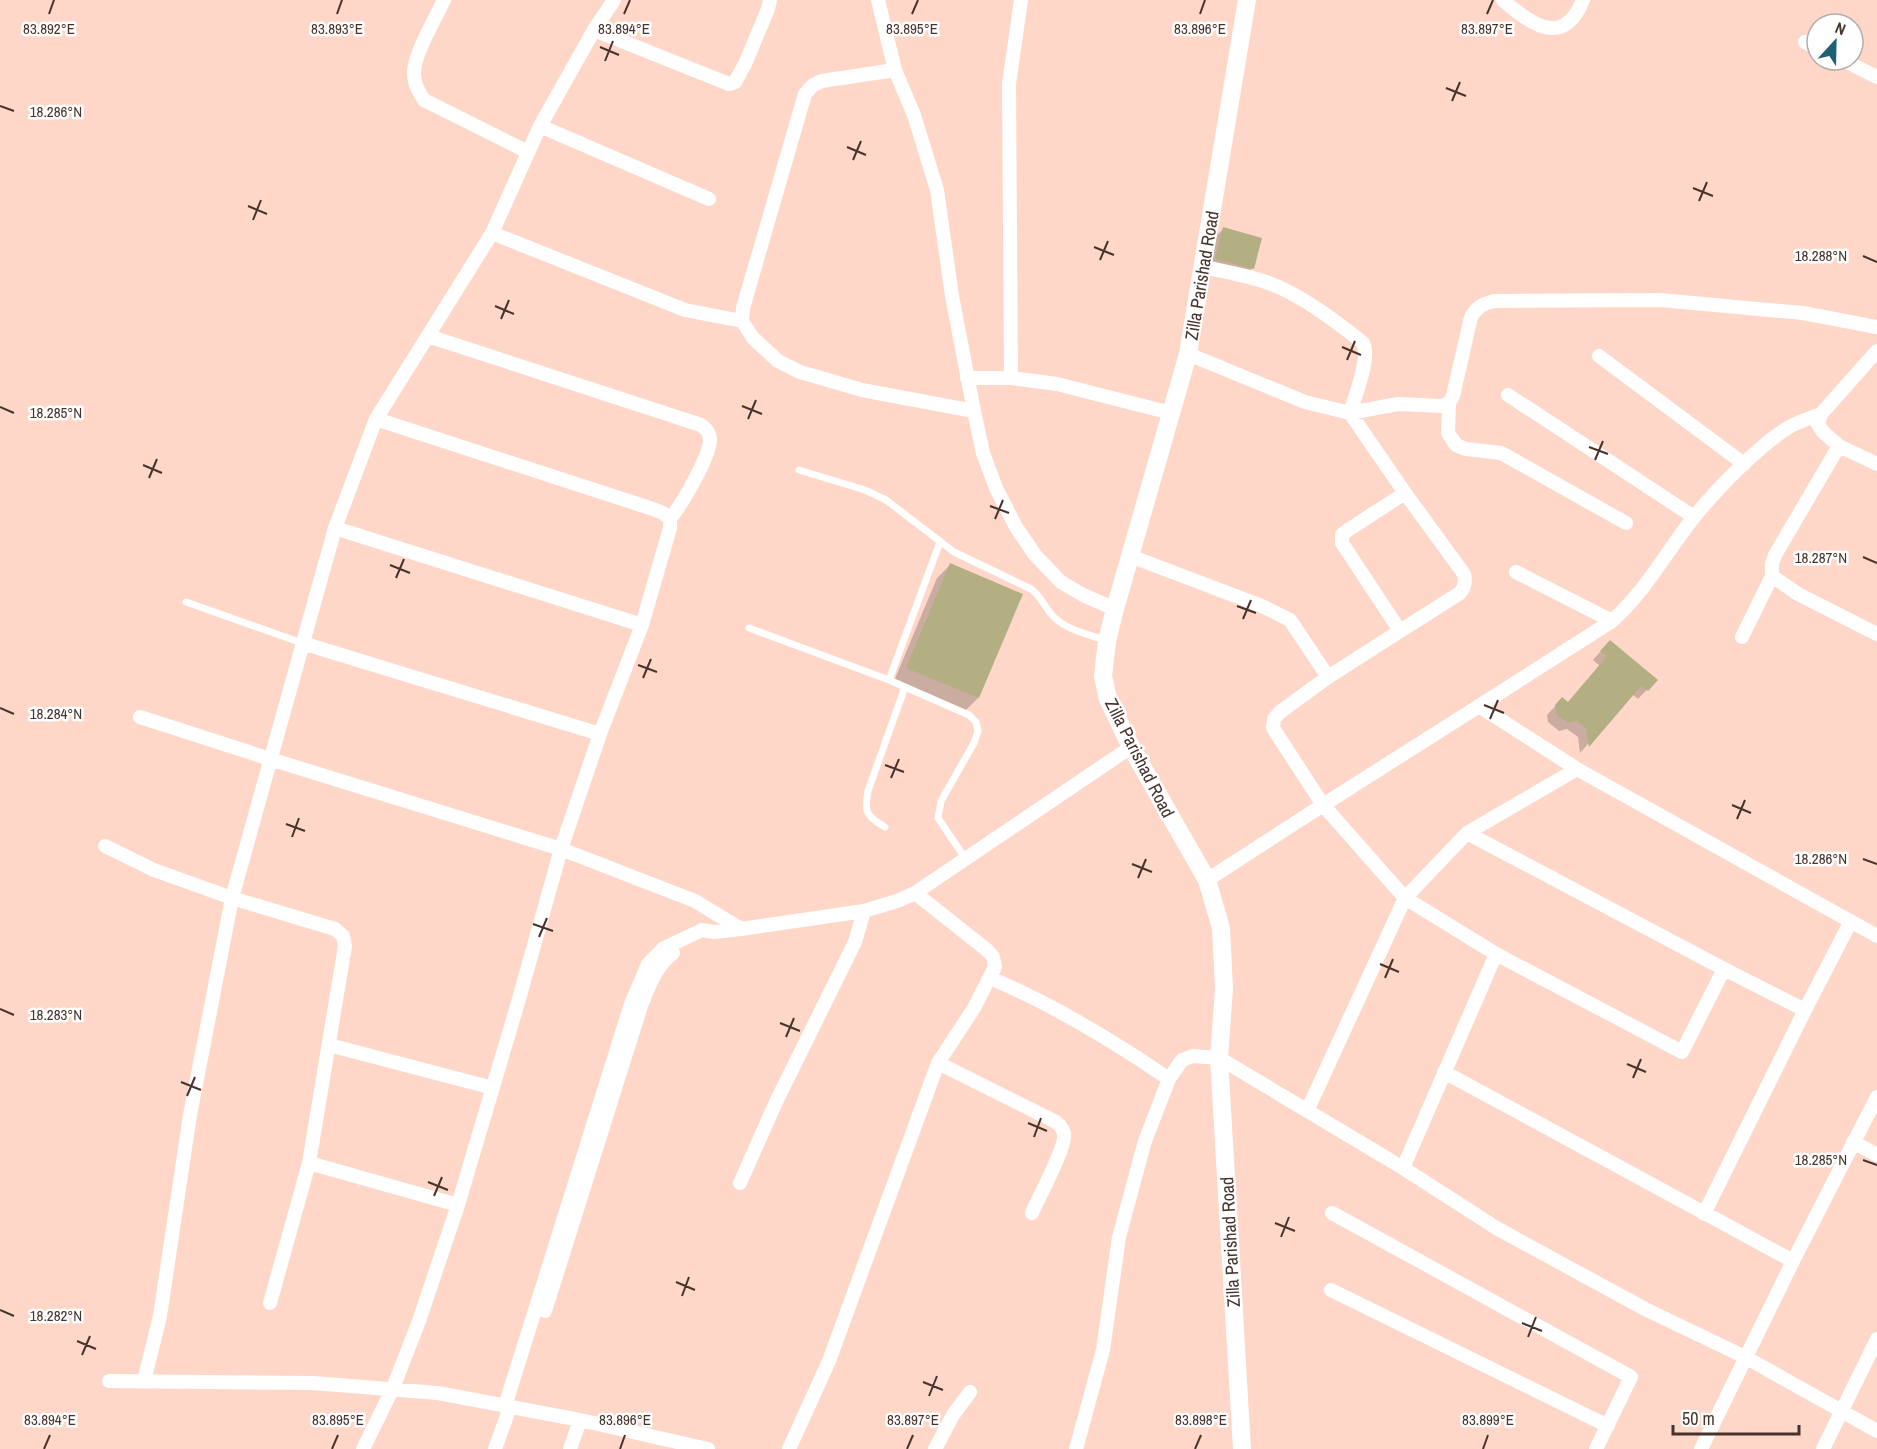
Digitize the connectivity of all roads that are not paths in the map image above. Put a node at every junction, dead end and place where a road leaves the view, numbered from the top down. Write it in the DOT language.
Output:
graph roads {
  1 [pos="444,0"];
  2 [pos="614,0"];
  3 [pos="770,0"];
  4 [pos="878,0"];
  5 [pos="1021,0"];
  6 [pos="1247,0"];
  7 [pos="1503,0"];
  8 [pos="1582,0"];
  9 [pos="594,30"];
  10 [pos="895,70"];
  11 [pos="540,126"];
  12 [pos="528,152"];
  13 [pos="709,199"];
  14 [pos="492,233"];
  15 [pos="1203,267"];
  16 [pos="742,321"];
  17 [pos="1877,327"];
  18 [pos="428,336"];
  19 [pos="1877,351"];
  20 [pos="1188,354"];
  21 [pos="1599,356"];
  22 [pos="968,378"];
  23 [pos="1011,378"];
  24 [pos="1508,395"];
  25 [pos="1449,403"];
  26 [pos="974,411"];
  27 [pos="1171,413"];
  28 [pos="1350,413"];
  29 [pos="1821,414"];
  30 [pos="376,419"];
  31 [pos="1839,446"];
  32 [pos="1744,464"];
  33 [pos="1877,465"];
  34 [pos="799,470"];
  35 [pos="1405,493"];
  36 [pos="1694,517"];
  37 [pos="670,519"];
  38 [pos="1626,523"];
  39 [pos="335,528"];
  40 [pos="940,542"];
  41 [pos="1130,556"];
  42 [pos="1516,572"];
  43 [pos="1772,576"];
  44 [pos="186,602"];
  45 [pos="1115,609"];
  46 [pos="1612,621"];
  47 [pos="642,625"];
  48 [pos="749,628"];
  49 [pos="1400,631"];
  50 [pos="1877,634"];
  51 [pos="1742,637"];
  52 [pos="1107,641"];
  53 [pos="302,643"];
  54 [pos="1328,677"];
  55 [pos="889,680"];
  56 [pos="905,687"];
  57 [pos="1479,706"];
  58 [pos="140,717"];
  59 [pos="600,734"];
  60 [pos="1131,747"];
  61 [pos="270,759"];
  62 [pos="1577,769"];
  63 [pos="1323,805"];
  64 [pos="885,827"];
  65 [pos="1467,833"];
  66 [pos="105,846"];
  67 [pos="561,849"];
  68 [pos="965,858"];
  69 [pos="1207,880"];
  70 [pos="915,892"];
  71 [pos="232,898"];
  72 [pos="1405,898"];
  73 [pos="864,911"];
  74 [pos="1851,921"];
  75 [pos="741,929"];
  76 [pos="1877,936"];
  77 [pos="1496,954"];
  78 [pos="1724,969"];
  79 [pos="990,978"];
  80 [pos="1805,1010"];
  81 [pos="328,1045"];
  82 [pos="1219,1058"];
  83 [pos="938,1063"];
  84 [pos="1444,1072"];
  85 [pos="1169,1079"];
  86 [pos="493,1088"];
  87 [pos="1877,1096"];
  88 [pos="1307,1111"];
  89 [pos="1853,1142"];
  90 [pos="1877,1155"];
  91 [pos="309,1163"];
  92 [pos="1403,1168"];
  93 [pos="740,1183"];
  94 [pos="458,1205"];
  95 [pos="1032,1213"];
  96 [pos="1332,1213"];
  97 [pos="1704,1214"];
  98 [pos="1793,1261"];
  99 [pos="1332,1290"];
  100 [pos="270,1303"];
  101 [pos="1877,1339"];
  102 [pos="1745,1357"];
  103 [pos="144,1381"];
  104 [pos="108,1382"];
  105 [pos="393,1388"];
  106 [pos="970,1392"];
  107 [pos="510,1407"];
  108 [pos="1841,1412"];
  109 [pos="580,1420"];
  110 [pos="1608,1426"];
  111 [pos="1877,1431"];
  112 [pos="692,1447"];
  113 [pos="363,1449"];
  114 [pos="495,1449"];
  115 [pos="570,1449"];
  116 [pos="708,1449"];
  117 [pos="789,1449"];
  118 [pos="935,1449"];
  119 [pos="1076,1449"];
  120 [pos="1242,1449"];
  121 [pos="1596,1449"];
  122 [pos="1701,1449"];
  123 [pos="1823,1449"];
  1 -- 12 [label="street"];
  2 -- 9 [label="street"];
  3 -- 9 [label="street"];
  4 -- 10 [label="street"];
  5 -- 23 [label="street"];
  6 -- 15 [label="main road, Zilla Parishad Road"];
  7 -- 8 [label="street"];
  9 -- 11 [label="street"];
  10 -- 16 [label="street"];
  10 -- 22 [label="street"];
  11 -- 12 [label="street"];
  11 -- 13 [label="street"];
  12 -- 14 [label="street"];
  14 -- 16 [label="street"];
  14 -- 18 [label="street"];
  15 -- 20 [label="main road, Zilla Parishad Road"];
  15 -- 28 [label="street"];
  16 -- 26 [label="street"];
  17 -- 25 [label="street"];
  18 -- 30 [label="street"];
  18 -- 37 [label="street"];
  19 -- 29 [label="street"];
  20 -- 27 [label="main road, Zilla Parishad Road"];
  20 -- 28 [label="street"];
  21 -- 32 [label="street"];
  22 -- 23 [label="street"];
  22 -- 26 [label="street"];
  23 -- 27 [label="street"];
  24 -- 36 [label="street"];
  25 -- 28 [label="street"];
  25 -- 38 [label="street"];
  26 -- 45 [label="street"];
  27 -- 41 [label="main road, Zilla Parishad Road"];
  28 -- 35 [label="street"];
  29 -- 31 [label="street"];
  29 -- 32 [label="street"];
  30 -- 37 [label="street"];
  30 -- 39 [label="street"];
  31 -- 33 [label="street"];
  31 -- 43 [label="street"];
  32 -- 36 [label="street"];
  34 -- 40 [label="lane"];
  35 -- 49 [label="street"];
  35 -- 49 [label="street"];
  36 -- 46 [label="street"];
  37 -- 47 [label="street"];
  39 -- 47 [label="street"];
  39 -- 53 [label="street"];
  40 -- 52 [label="lane"];
  40 -- 55 [label="lane"];
  41 -- 45 [label="main road, Zilla Parishad Road"];
  41 -- 54 [label="street"];
  42 -- 46 [label="street"];
  43 -- 50 [label="street"];
  43 -- 51 [label="street"];
  44 -- 53 [label="lane"];
  45 -- 52 [label="main road, Zilla Parishad Road"];
  46 -- 57 [label="street"];
  47 -- 59 [label="street"];
  48 -- 55 [label="lane"];
  49 -- 54 [label="street"];
  52 -- 60 [label="main road, Zilla Parishad Road"];
  53 -- 59 [label="street"];
  53 -- 61 [label="street"];
  54 -- 63 [label="street"];
  55 -- 56 [label="lane"];
  56 -- 64 [label="lane"];
  56 -- 68 [label="lane"];
  57 -- 62 [label="street"];
  57 -- 63 [label="street"];
  58 -- 61 [label="street"];
  59 -- 67 [label="street"];
  60 -- 68 [label="street"];
  60 -- 69 [label="main road, Zilla Parishad Road"];
  61 -- 67 [label="street"];
  61 -- 71 [label="street"];
  62 -- 65 [label="street"];
  62 -- 74 [label="street"];
  63 -- 69 [label="street"];
  63 -- 72 [label="street"];
  65 -- 72 [label="street"];
  65 -- 78 [label="street"];
  66 -- 71 [label="street"];
  67 -- 75 [label="street"];
  67 -- 86 [label="street"];
  68 -- 70 [label="street"];
  69 -- 82 [label="main road, Zilla Parishad Road"];
  70 -- 73 [label="street"];
  70 -- 79 [label="street"];
  71 -- 81 [label="street"];
  71 -- 103 [label="street"];
  72 -- 77 [label="street"];
  72 -- 88 [label="street"];
  73 -- 75 [label="street"];
  73 -- 93 [label="street"];
  74 -- 76 [label="street"];
  74 -- 80 [label="street"];
  75 -- 107 [label="street"];
  77 -- 78 [label="street"];
  77 -- 84 [label="street"];
  78 -- 80 [label="street"];
  79 -- 83 [label="street"];
  79 -- 85 [label="street"];
  80 -- 97 [label="street"];
  81 -- 86 [label="street"];
  81 -- 91 [label="street"];
  82 -- 85 [label="street"];
  82 -- 88 [label="street"];
  82 -- 120 [label="main road, Zilla Parishad Road"];
  83 -- 95 [label="street"];
  83 -- 117 [label="street"];
  84 -- 92 [label="street"];
  84 -- 97 [label="street"];
  85 -- 119 [label="street"];
  86 -- 94 [label="street"];
  87 -- 89 [label="street"];
  88 -- 92 [label="street"];
  89 -- 90 [label="street"];
  89 -- 98 [label="street"];
  91 -- 94 [label="street"];
  91 -- 100 [label="street"];
  92 -- 102 [label="street"];
  94 -- 105 [label="street"];
  96 -- 110 [label="street"];
  97 -- 98 [label="street"];
  98 -- 102 [label="street"];
  99 -- 110 [label="street"];
  101 -- 108 [label="street"];
  102 -- 108 [label="street"];
  102 -- 122 [label="street"];
  103 -- 104 [label="street"];
  103 -- 105 [label="street"];
  105 -- 107 [label="street"];
  105 -- 113 [label="street"];
  106 -- 118 [label="street"];
  107 -- 109 [label="street"];
  107 -- 114 [label="street"];
  108 -- 111 [label="street"];
  108 -- 123 [label="street"];
  109 -- 112 [label="street"];
  109 -- 115 [label="street"];
  110 -- 121 [label="street"];
  112 -- 116 [label="street"];
}
